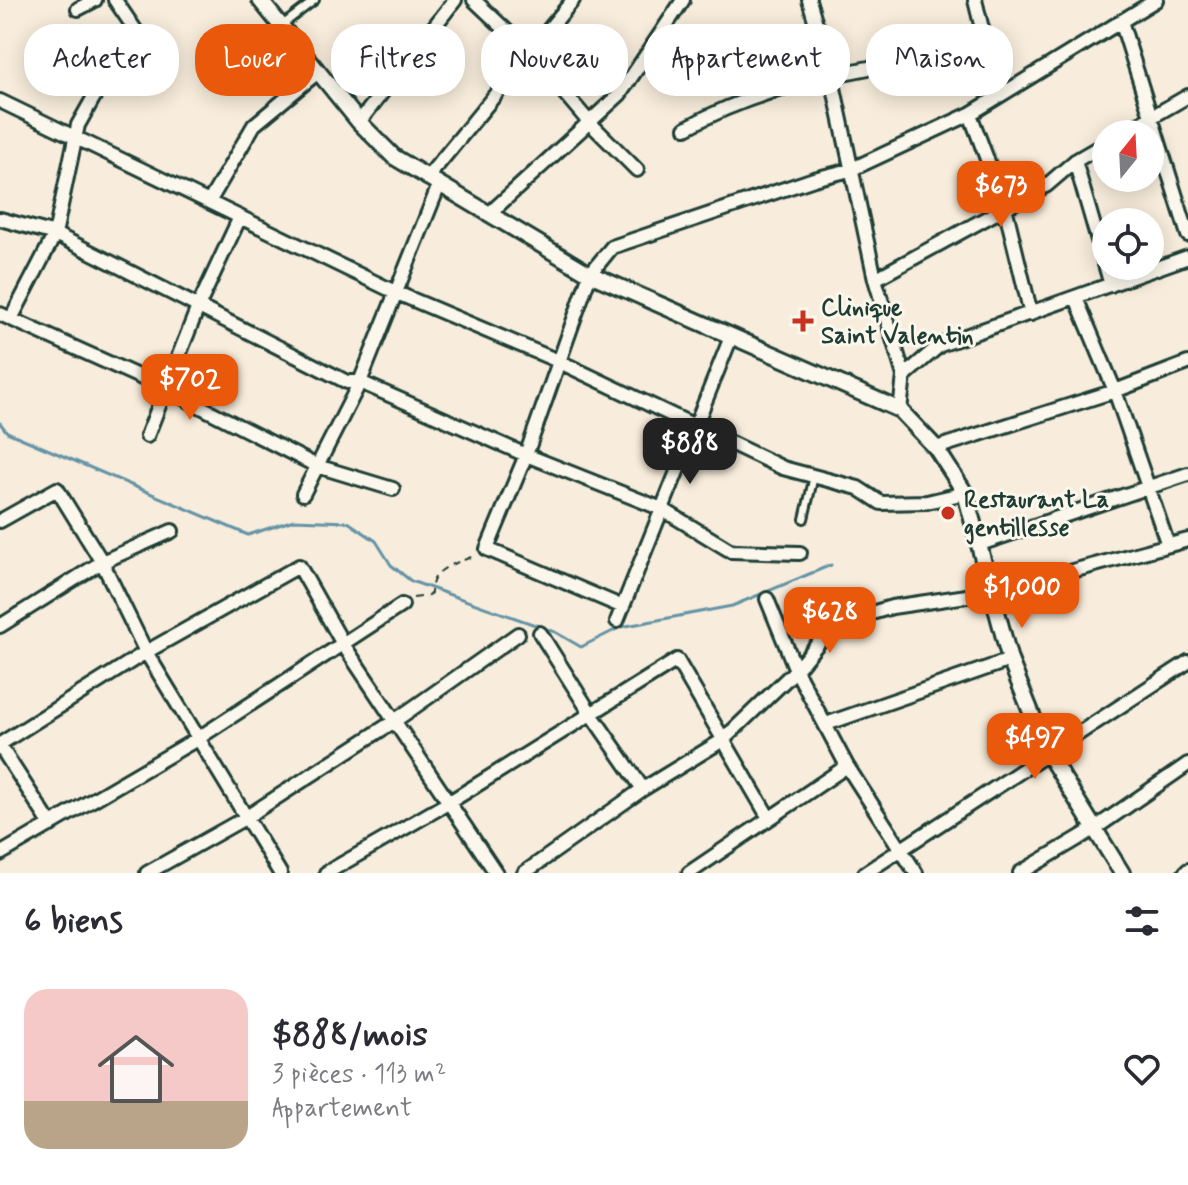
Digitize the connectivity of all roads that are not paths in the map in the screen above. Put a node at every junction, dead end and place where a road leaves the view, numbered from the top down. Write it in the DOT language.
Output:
graph roads {
  1 [pos="95,0"];
  2 [pos="115,0"];
  3 [pos="260,0"];
  4 [pos="315,0"];
  5 [pos="455,0"];
  6 [pos="474,0"];
  7 [pos="573,0"];
  8 [pos="683,0"];
  9 [pos="809,0"];
  10 [pos="975,0"];
  11 [pos="1156,0"];
  12 [pos="78,9"];
  13 [pos="1121,21"];
  14 [pos="279,24"];
  15 [pos="284,24"];
  16 [pos="499,24"];
  17 [pos="554,24"];
  18 [pos="816,24"];
  19 [pos="981,24"];
  20 [pos="315,68"];
  21 [pos="318,72"];
  22 [pos="1013,87"];
  23 [pos="499,96"];
  24 [pos="567,96"];
  25 [pos="762,96"];
  26 [pos="835,96"];
  27 [pos="998,96"];
  28 [pos="1188,96"];
  29 [pos="0,101"];
  30 [pos="970,114"];
  31 [pos="1150,118"];
  32 [pos="1146,120"];
  33 [pos="359,122"];
  34 [pos="589,122"];
  35 [pos="686,128"];
  36 [pos="75,138"];
  37 [pos="1092,151"];
  38 [pos="1075,161"];
  39 [pos="637,170"];
  40 [pos="850,170"];
  41 [pos="433,181"];
  42 [pos="209,202"];
  43 [pos="1005,207"];
  44 [pos="490,213"];
  45 [pos="240,217"];
  46 [pos="0,219"];
  47 [pos="55,234"];
  48 [pos="1188,235"];
  49 [pos="1188,257"];
  50 [pos="590,274"];
  51 [pos="875,279"];
  52 [pos="1111,285"];
  53 [pos="397,293"];
  54 [pos="1076,298"];
  55 [pos="198,307"];
  56 [pos="1031,314"];
  57 [pos="6,315"];
  58 [pos="731,337"];
  59 [pos="558,361"];
  60 [pos="1188,363"];
  61 [pos="904,376"];
  62 [pos="360,382"];
  63 [pos="164,388"];
  64 [pos="1115,391"];
  65 [pos="900,410"];
  66 [pos="694,425"];
  67 [pos="147,436"];
  68 [pos="936,448"];
  69 [pos="526,455"];
  70 [pos="317,466"];
  71 [pos="1188,474"];
  72 [pos="814,476"];
  73 [pos="1146,488"];
  74 [pos="393,489"];
  75 [pos="965,493"];
  76 [pos="303,494"];
  77 [pos="662,509"];
  78 [pos="804,519"];
  79 [pos="0,521"];
  80 [pos="172,531"];
  81 [pos="980,544"];
  82 [pos="1187,544"];
  83 [pos="1168,545"];
  84 [pos="800,553"];
  85 [pos="102,562"];
  86 [pos="994,592"];
  87 [pos="767,599"];
  88 [pos="402,605"];
  89 [pos="623,607"];
  90 [pos="617,621"];
  91 [pos="0,626"];
  92 [pos="540,633"];
  93 [pos="518,634"];
  94 [pos="343,644"];
  95 [pos="146,652"];
  96 [pos="1010,660"];
  97 [pos="1188,662"];
  98 [pos="796,670"];
  99 [pos="591,714"];
  100 [pos="393,722"];
  101 [pos="826,724"];
  102 [pos="197,739"];
  103 [pos="723,740"];
  104 [pos="0,745"];
  105 [pos="1047,752"];
  106 [pos="1188,764"];
  107 [pos="847,766"];
  108 [pos="643,789"];
  109 [pos="448,803"];
  110 [pos="245,818"];
  111 [pos="769,818"];
  112 [pos="51,825"];
  113 [pos="1094,829"];
  114 [pos="901,848"];
  115 [pos="0,854"];
  116 [pos="147,873"];
  117 [pos="280,873"];
  118 [pos="326,873"];
  119 [pos="496,873"];
  120 [pos="524,873"];
  121 [pos="689,873"];
  122 [pos="865,873"];
  123 [pos="916,873"];
  124 [pos="1020,873"];
  125 [pos="1122,873"];
  1 -- 12 [label="street"];
  2 -- 36 [label="street"];
  3 -- 14 [label="street"];
  4 -- 15 [label="lane"];
  5 -- 33 [label="street"];
  6 -- 16 [label="street"];
  7 -- 17 [label="street"];
  8 -- 34 [label="street"];
  9 -- 18 [label="street"];
  10 -- 19 [label="street"];
  11 -- 13 [label="street"];
  13 -- 22 [label="street"];
  13 -- 31 [label="street"];
  20 -- 21 [label="street"];
  21 -- 33 [label="street"];
  21 -- 42 [label="street"];
  23 -- 41 [label="street"];
  24 -- 34 [label="street"];
  25 -- 35 [label="street"];
  26 -- 40 [label="street"];
  27 -- 30 [label="street"];
  28 -- 31 [label="street"];
  29 -- 36 [label="street"];
  30 -- 40 [label="street"];
  30 -- 43 [label="street"];
  31 -- 32 [label="street"];
  31 -- 48 [label="street"];
  33 -- 41 [label="street"];
  34 -- 39 [label="street"];
  34 -- 44 [label="street"];
  36 -- 42 [label="street"];
  36 -- 47 [label="street"];
  37 -- 38 [label="street"];
  38 -- 43 [label="street"];
  38 -- 52 [label="street"];
  40 -- 50 [label="street"];
  40 -- 51 [label="street"];
  41 -- 44 [label="street"];
  41 -- 53 [label="street"];
  42 -- 45 [label="street"];
  43 -- 51 [label="street"];
  43 -- 56 [label="street"];
  44 -- 50 [label="street"];
  45 -- 53 [label="street"];
  45 -- 55 [label="street"];
  46 -- 47 [label="street"];
  47 -- 55 [label="street"];
  47 -- 57 [label="street"];
  49 -- 52 [label="street"];
  50 -- 58 [label="street"];
  50 -- 59 [label="street"];
  51 -- 61 [label="street"];
  52 -- 54 [label="street"];
  53 -- 59 [label="street"];
  53 -- 62 [label="street"];
  54 -- 56 [label="street"];
  54 -- 64 [label="street"];
  55 -- 62 [label="street"];
  55 -- 63 [label="street"];
  56 -- 61 [label="street"];
  57 -- 63 [label="street"];
  58 -- 65 [label="street"];
  58 -- 66 [label="street"];
  59 -- 66 [label="street"];
  59 -- 69 [label="street"];
  60 -- 64 [label="street"];
  61 -- 65 [label="street"];
  62 -- 69 [label="street"];
  62 -- 70 [label="street"];
  63 -- 67 [label="street"];
  63 -- 70 [label="street"];
  64 -- 68 [label="street"];
  64 -- 73 [label="street"];
  65 -- 68 [label="street"];
  66 -- 72 [label="street"];
  66 -- 77 [label="street"];
  68 -- 75 [label="street"];
  69 -- 77 [label="street"];
  69 -- 89 [label="street"];
  70 -- 74 [label="street"];
  70 -- 76 [label="street"];
  71 -- 73 [label="street"];
  72 -- 75 [label="street"];
  72 -- 78 [label="lane"];
  73 -- 81 [label="street"];
  73 -- 83 [label="street"];
  75 -- 81 [label="street"];
  77 -- 84 [label="street"];
  77 -- 89 [label="street"];
  79 -- 85 [label="street"];
  80 -- 85 [label="street"];
  81 -- 86 [label="street"];
  82 -- 83 [label="street"];
  83 -- 86 [label="street"];
  85 -- 91 [label="street"];
  85 -- 95 [label="street"];
  86 -- 96 [label="street"];
  86 -- 98 [label="street"];
  87 -- 98 [label="street"];
  88 -- 94 [label="street"];
  89 -- 90 [label="street"];
  92 -- 99 [label="street"];
  93 -- 100 [label="street"];
  94 -- 95 [label="street"];
  94 -- 100 [label="street"];
  94 -- 102 [label="street"];
  95 -- 102 [label="street"];
  95 -- 104 [label="street"];
  96 -- 101 [label="street"];
  96 -- 105 [label="street"];
  97 -- 105 [label="street"];
  98 -- 101 [label="street"];
  98 -- 103 [label="street"];
  99 -- 103 [label="street"];
  99 -- 108 [label="street"];
  99 -- 109 [label="street"];
  100 -- 109 [label="street"];
  100 -- 110 [label="street"];
  101 -- 107 [label="street"];
  102 -- 110 [label="street"];
  102 -- 112 [label="street"];
  103 -- 108 [label="street"];
  103 -- 111 [label="street"];
  104 -- 112 [label="street"];
  105 -- 113 [label="street"];
  105 -- 114 [label="street"];
  106 -- 113 [label="street"];
  107 -- 111 [label="street"];
  107 -- 114 [label="street"];
  108 -- 120 [label="street"];
  109 -- 118 [label="street"];
  109 -- 119 [label="street"];
  110 -- 116 [label="street"];
  110 -- 117 [label="street"];
  111 -- 121 [label="street"];
  112 -- 115 [label="street"];
  113 -- 124 [label="street"];
  113 -- 125 [label="street"];
  114 -- 122 [label="street"];
  114 -- 123 [label="street"];
}
